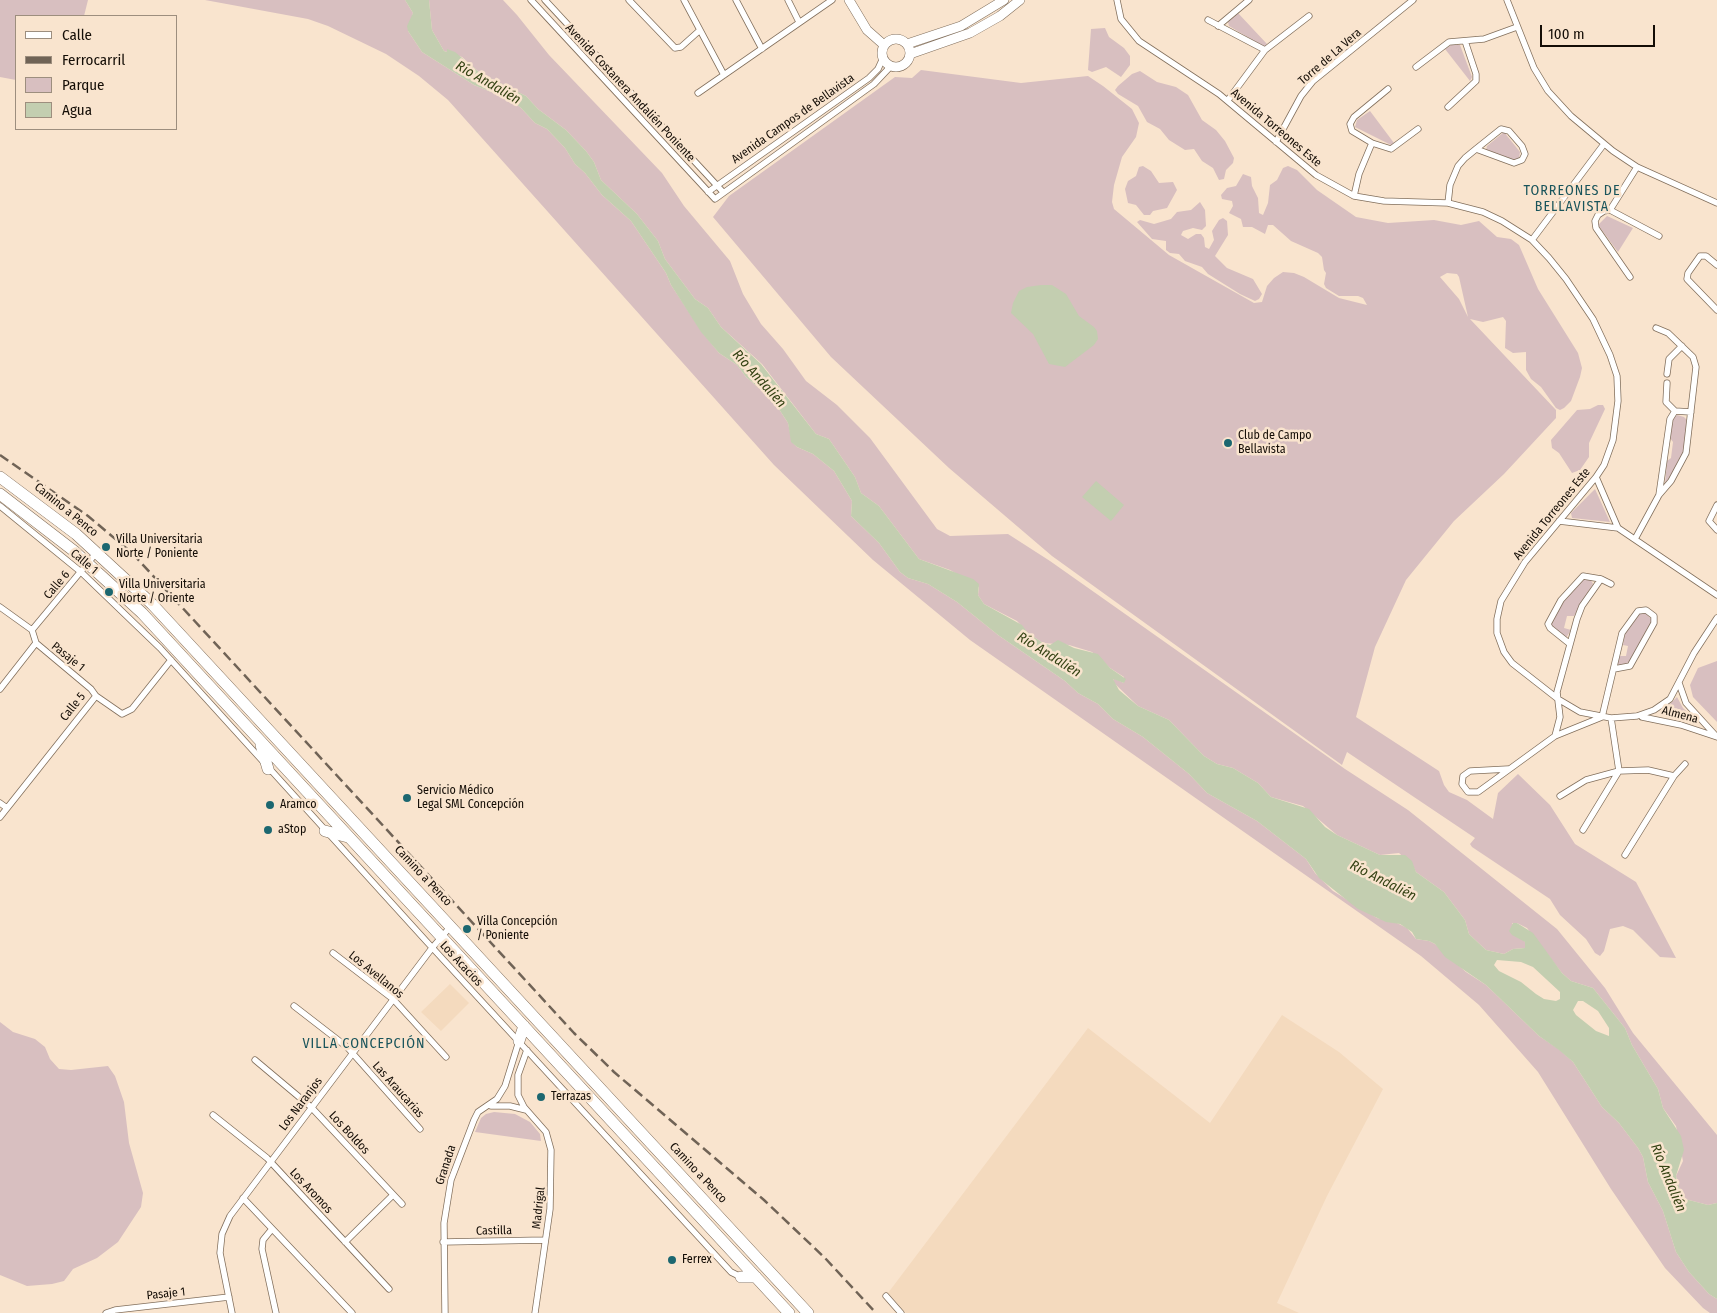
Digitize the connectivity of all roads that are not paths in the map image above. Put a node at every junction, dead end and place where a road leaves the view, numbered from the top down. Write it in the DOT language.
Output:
graph roads {
  1 [pos="531,0"];
  2 [pos="545,0"];
  3 [pos="629,0"];
  4 [pos="684,0"];
  5 [pos="736,0"];
  6 [pos="788,0"];
  7 [pos="832,0"];
  8 [pos="849,0"];
  9 [pos="1004,0"];
  10 [pos="1020,0"];
  11 [pos="1117,0"];
  12 [pos="1249,0"];
  13 [pos="1413,0"];
  14 [pos="1507,0"];
  15 [pos="1308,16"];
  16 [pos="1208,20"];
  17 [pos="799,22"];
  18 [pos="1218,26"];
  19 [pos="1517,27"];
  20 [pos="700,30"];
  21 [pos="1465,41"];
  22 [pos="907,44"];
  23 [pos="884,45"];
  24 [pos="762,49"];
  25 [pos="1265,50"];
  26 [pos="910,54"];
  27 [pos="883,58"];
  28 [pos="891,66"];
  29 [pos="1416,68"];
  30 [pos="724,75"];
  31 [pos="1388,89"];
  32 [pos="698,93"];
  33 [pos="1228,100"];
  34 [pos="1448,107"];
  35 [pos="1418,130"];
  36 [pos="1276,142"];
  37 [pos="1372,143"];
  38 [pos="1604,144"];
  39 [pos="1476,149"];
  40 [pos="1638,167"];
  41 [pos="716,186"];
  42 [pos="708,192"];
  43 [pos="723,192"];
  44 [pos="1354,196"];
  45 [pos="714,199"];
  46 [pos="1717,202"];
  47 [pos="1448,203"];
  48 [pos="1610,210"];
  49 [pos="1659,236"];
  50 [pos="1532,240"];
  51 [pos="1717,265"];
  52 [pos="1630,277"];
  53 [pos="1717,310"];
  54 [pos="1656,328"];
  55 [pos="1682,346"];
  56 [pos="1667,374"];
  57 [pos="1667,383"];
  58 [pos="1675,411"];
  59 [pos="1691,412"];
  60 [pos="0,477"];
  61 [pos="1596,477"];
  62 [pos="0,494"];
  63 [pos="1659,495"];
  64 [pos="1717,505"];
  65 [pos="0,506"];
  66 [pos="1559,521"];
  67 [pos="1618,528"];
  68 [pos="1717,530"];
  69 [pos="1635,539"];
  70 [pos="97,552"];
  71 [pos="89,563"];
  72 [pos="81,572"];
  73 [pos="1601,578"];
  74 [pos="1611,584"];
  75 [pos="1717,595"];
  76 [pos="0,607"];
  77 [pos="1717,618"];
  78 [pos="32,630"];
  79 [pos="36,643"];
  80 [pos="1570,644"];
  81 [pos="171,660"];
  82 [pos="1614,669"];
  83 [pos="1679,683"];
  84 [pos="0,689"];
  85 [pos="96,696"];
  86 [pos="1558,699"];
  87 [pos="1637,716"];
  88 [pos="1602,718"];
  89 [pos="1611,718"];
  90 [pos="1555,736"];
  91 [pos="1717,737"];
  92 [pos="259,739"];
  93 [pos="1685,764"];
  94 [pos="268,769"];
  95 [pos="1508,769"];
  96 [pos="1619,770"];
  97 [pos="1674,776"];
  98 [pos="1560,796"];
  99 [pos="0,803"];
  100 [pos="7,808"];
  101 [pos="0,817"];
  102 [pos="1583,830"];
  103 [pos="325,831"];
  104 [pos="352,840"];
  105 [pos="1625,855"];
  106 [pos="451,926"];
  107 [pos="441,937"];
  108 [pos="432,948"];
  109 [pos="333,953"];
  110 [pos="393,1000"];
  111 [pos="294,1006"];
  112 [pos="524,1026"];
  113 [pos="519,1041"];
  114 [pos="527,1050"];
  115 [pos="353,1053"];
  116 [pos="446,1057"];
  117 [pos="255,1060"];
  118 [pos="489,1106"];
  119 [pos="311,1107"];
  120 [pos="528,1110"];
  121 [pos="213,1114"];
  122 [pos="420,1128"];
  123 [pos="270,1162"];
  124 [pos="393,1195"];
  125 [pos="243,1198"];
  126 [pos="402,1204"];
  127 [pos="272,1229"];
  128 [pos="545,1240"];
  129 [pos="345,1242"];
  130 [pos="443,1242"];
  131 [pos="756,1277"];
  132 [pos="741,1278"];
  133 [pos="389,1288"];
  134 [pos="886,1296"];
  135 [pos="229,1297"];
  136 [pos="106,1313"];
  137 [pos="232,1313"];
  138 [pos="276,1313"];
  139 [pos="352,1313"];
  140 [pos="445,1313"];
  141 [pos="535,1313"];
  142 [pos="789,1313"];
  143 [pos="808,1313"];
  144 [pos="901,1313"];
  1 -- 42 [label="street, Avenida Costanera Andalién Poniente"];
  2 -- 41 [label="street, Avenida Costanera Andalién Poniente"];
  3 -- 20 [label="street"];
  4 -- 20 [label="street"];
  5 -- 24 [label="street"];
  6 -- 17 [label="street"];
  7 -- 17 [label="street"];
  8 -- 23 [label="street"];
  9 -- 22 [label="street"];
  10 -- 26 [label="street"];
  11 -- 33 [label="street, Avenida Torreones Este"];
  12 -- 18 [label="street"];
  13 -- 36 [label="street, Torre de La Vera"];
  14 -- 19 [label="street"];
  15 -- 25 [label="street"];
  16 -- 18 [label="street"];
  17 -- 24 [label="street"];
  18 -- 25 [label="street"];
  19 -- 21 [label="street"];
  19 -- 38 [label="street"];
  20 -- 30 [label="street"];
  21 -- 29 [label="street"];
  21 -- 34 [label="street"];
  22 -- 23 [label="street"];
  22 -- 26 [label="street"];
  23 -- 27 [label="street"];
  24 -- 30 [label="street"];
  25 -- 33 [label="street"];
  26 -- 28 [label="street"];
  27 -- 28 [label="street"];
  27 -- 41 [label="street, Avenida Campos de Bellavista"];
  28 -- 43 [label="street, Avenida Campos de Bellavista"];
  30 -- 32 [label="street"];
  31 -- 37 [label="street"];
  33 -- 36 [label="street, Avenida Torreones Este"];
  35 -- 37 [label="street"];
  36 -- 44 [label="street, Avenida Torreones Este"];
  37 -- 44 [label="street"];
  38 -- 40 [label="street"];
  38 -- 50 [label="street"];
  39 -- 39 [label="street"];
  39 -- 47 [label="street"];
  40 -- 46 [label="street"];
  40 -- 48 [label="street"];
  41 -- 42 [label="street, Avenida Campos de Bellavista"];
  41 -- 43 [label="street, Avenida Costanera Andalién Poniente"];
  42 -- 45 [label="street, Avenida Costanera Andalién Poniente"];
  43 -- 45 [label="street, Avenida Campos de Bellavista"];
  44 -- 47 [label="street, Avenida Torreones Este"];
  47 -- 50 [label="street, Avenida Torreones Este"];
  48 -- 49 [label="street"];
  48 -- 52 [label="street"];
  50 -- 61 [label="street, Avenida Torreones Este"];
  51 -- 53 [label="street"];
  54 -- 55 [label="street"];
  55 -- 56 [label="street"];
  55 -- 59 [label="street"];
  57 -- 58 [label="street"];
  58 -- 59 [label="street"];
  58 -- 63 [label="street"];
  59 -- 63 [label="street"];
  60 -- 70 [label="highway, Camino a Penco"];
  61 -- 66 [label="street, Avenida Torreones Este"];
  61 -- 67 [label="street"];
  62 -- 71 [label="highway"];
  63 -- 69 [label="street"];
  64 -- 68 [label="street"];
  65 -- 72 [label="street, Calle 1"];
  66 -- 67 [label="street"];
  66 -- 86 [label="street, Avenida Torreones Este"];
  67 -- 69 [label="street"];
  69 -- 75 [label="street"];
  70 -- 71 [label="street, Calle 6"];
  70 -- 106 [label="highway, Camino a Penco"];
  71 -- 72 [label="street, Calle 6"];
  71 -- 92 [label="highway"];
  72 -- 78 [label="street, Calle 6"];
  72 -- 81 [label="street, Calle 1"];
  73 -- 74 [label="street"];
  73 -- 80 [label="street"];
  73 -- 80 [label="street"];
  76 -- 78 [label="street"];
  77 -- 83 [label="street"];
  78 -- 79 [label="street, Pasaje 1"];
  79 -- 84 [label="street"];
  79 -- 85 [label="street, Pasaje 1"];
  80 -- 86 [label="street"];
  81 -- 85 [label="street, Calle 5"];
  81 -- 94 [label="street, Los Acacios"];
  82 -- 82 [label="street"];
  82 -- 88 [label="street"];
  83 -- 87 [label="street"];
  83 -- 91 [label="street, Almena"];
  85 -- 100 [label="street, Calle 5"];
  86 -- 88 [label="street, Avenida Torreones Este"];
  86 -- 90 [label="street"];
  87 -- 89 [label="street"];
  87 -- 91 [label="street, Almena"];
  88 -- 89 [label="street"];
  88 -- 90 [label="street"];
  89 -- 96 [label="street"];
  90 -- 95 [label="street"];
  92 -- 94 [label="highway"];
  92 -- 104 [label="highway"];
  93 -- 97 [label="street"];
  94 -- 103 [label="street, Los Acacios"];
  95 -- 95 [label="street"];
  96 -- 97 [label="street"];
  96 -- 98 [label="street"];
  96 -- 102 [label="street"];
  97 -- 105 [label="street"];
  99 -- 100 [label="street"];
  100 -- 101 [label="street, Calle 5"];
  103 -- 104 [label="highway"];
  103 -- 108 [label="street, Los Acacios"];
  104 -- 107 [label="highway"];
  106 -- 107 [label="street, Los Naranjos"];
  106 -- 143 [label="highway, Camino a Penco"];
  107 -- 108 [label="street, Los Naranjos"];
  107 -- 112 [label="highway"];
  108 -- 110 [label="street, Los Naranjos"];
  108 -- 113 [label="street, Los Acacios"];
  109 -- 110 [label="street, Los Avellanos"];
  110 -- 115 [label="street, Los Naranjos"];
  110 -- 116 [label="street, Los Avellanos"];
  111 -- 115 [label="street, Las Araucarias"];
  112 -- 113 [label="highway"];
  112 -- 131 [label="highway"];
  113 -- 114 [label="street, Los Acacios"];
  113 -- 118 [label="street, Granada"];
  114 -- 120 [label="street, Madrigal"];
  114 -- 132 [label="street, Los Acacios"];
  115 -- 119 [label="street, Los Naranjos"];
  115 -- 122 [label="street, Las Araucarias"];
  117 -- 119 [label="street, Los Boldos"];
  118 -- 120 [label="street"];
  118 -- 130 [label="street, Granada"];
  119 -- 123 [label="street, Los Naranjos"];
  119 -- 124 [label="street, Los Boldos"];
  120 -- 128 [label="street, Madrigal"];
  121 -- 123 [label="street, Los Aromos"];
  123 -- 125 [label="street, Los Naranjos"];
  123 -- 129 [label="street, Los Aromos"];
  124 -- 126 [label="street, Los Boldos"];
  124 -- 129 [label="street"];
  125 -- 127 [label="street"];
  125 -- 135 [label="street, Los Naranjos"];
  127 -- 138 [label="street"];
  127 -- 139 [label="street"];
  128 -- 130 [label="street, Castilla"];
  128 -- 141 [label="street, Madrigal"];
  129 -- 133 [label="street, Los Aromos"];
  130 -- 140 [label="street, Granada"];
  131 -- 132 [label="highway"];
  131 -- 142 [label="highway"];
  134 -- 144 [label="street"];
  135 -- 136 [label="street, Pasaje 1"];
  135 -- 137 [label="street, Los Naranjos"];
}
